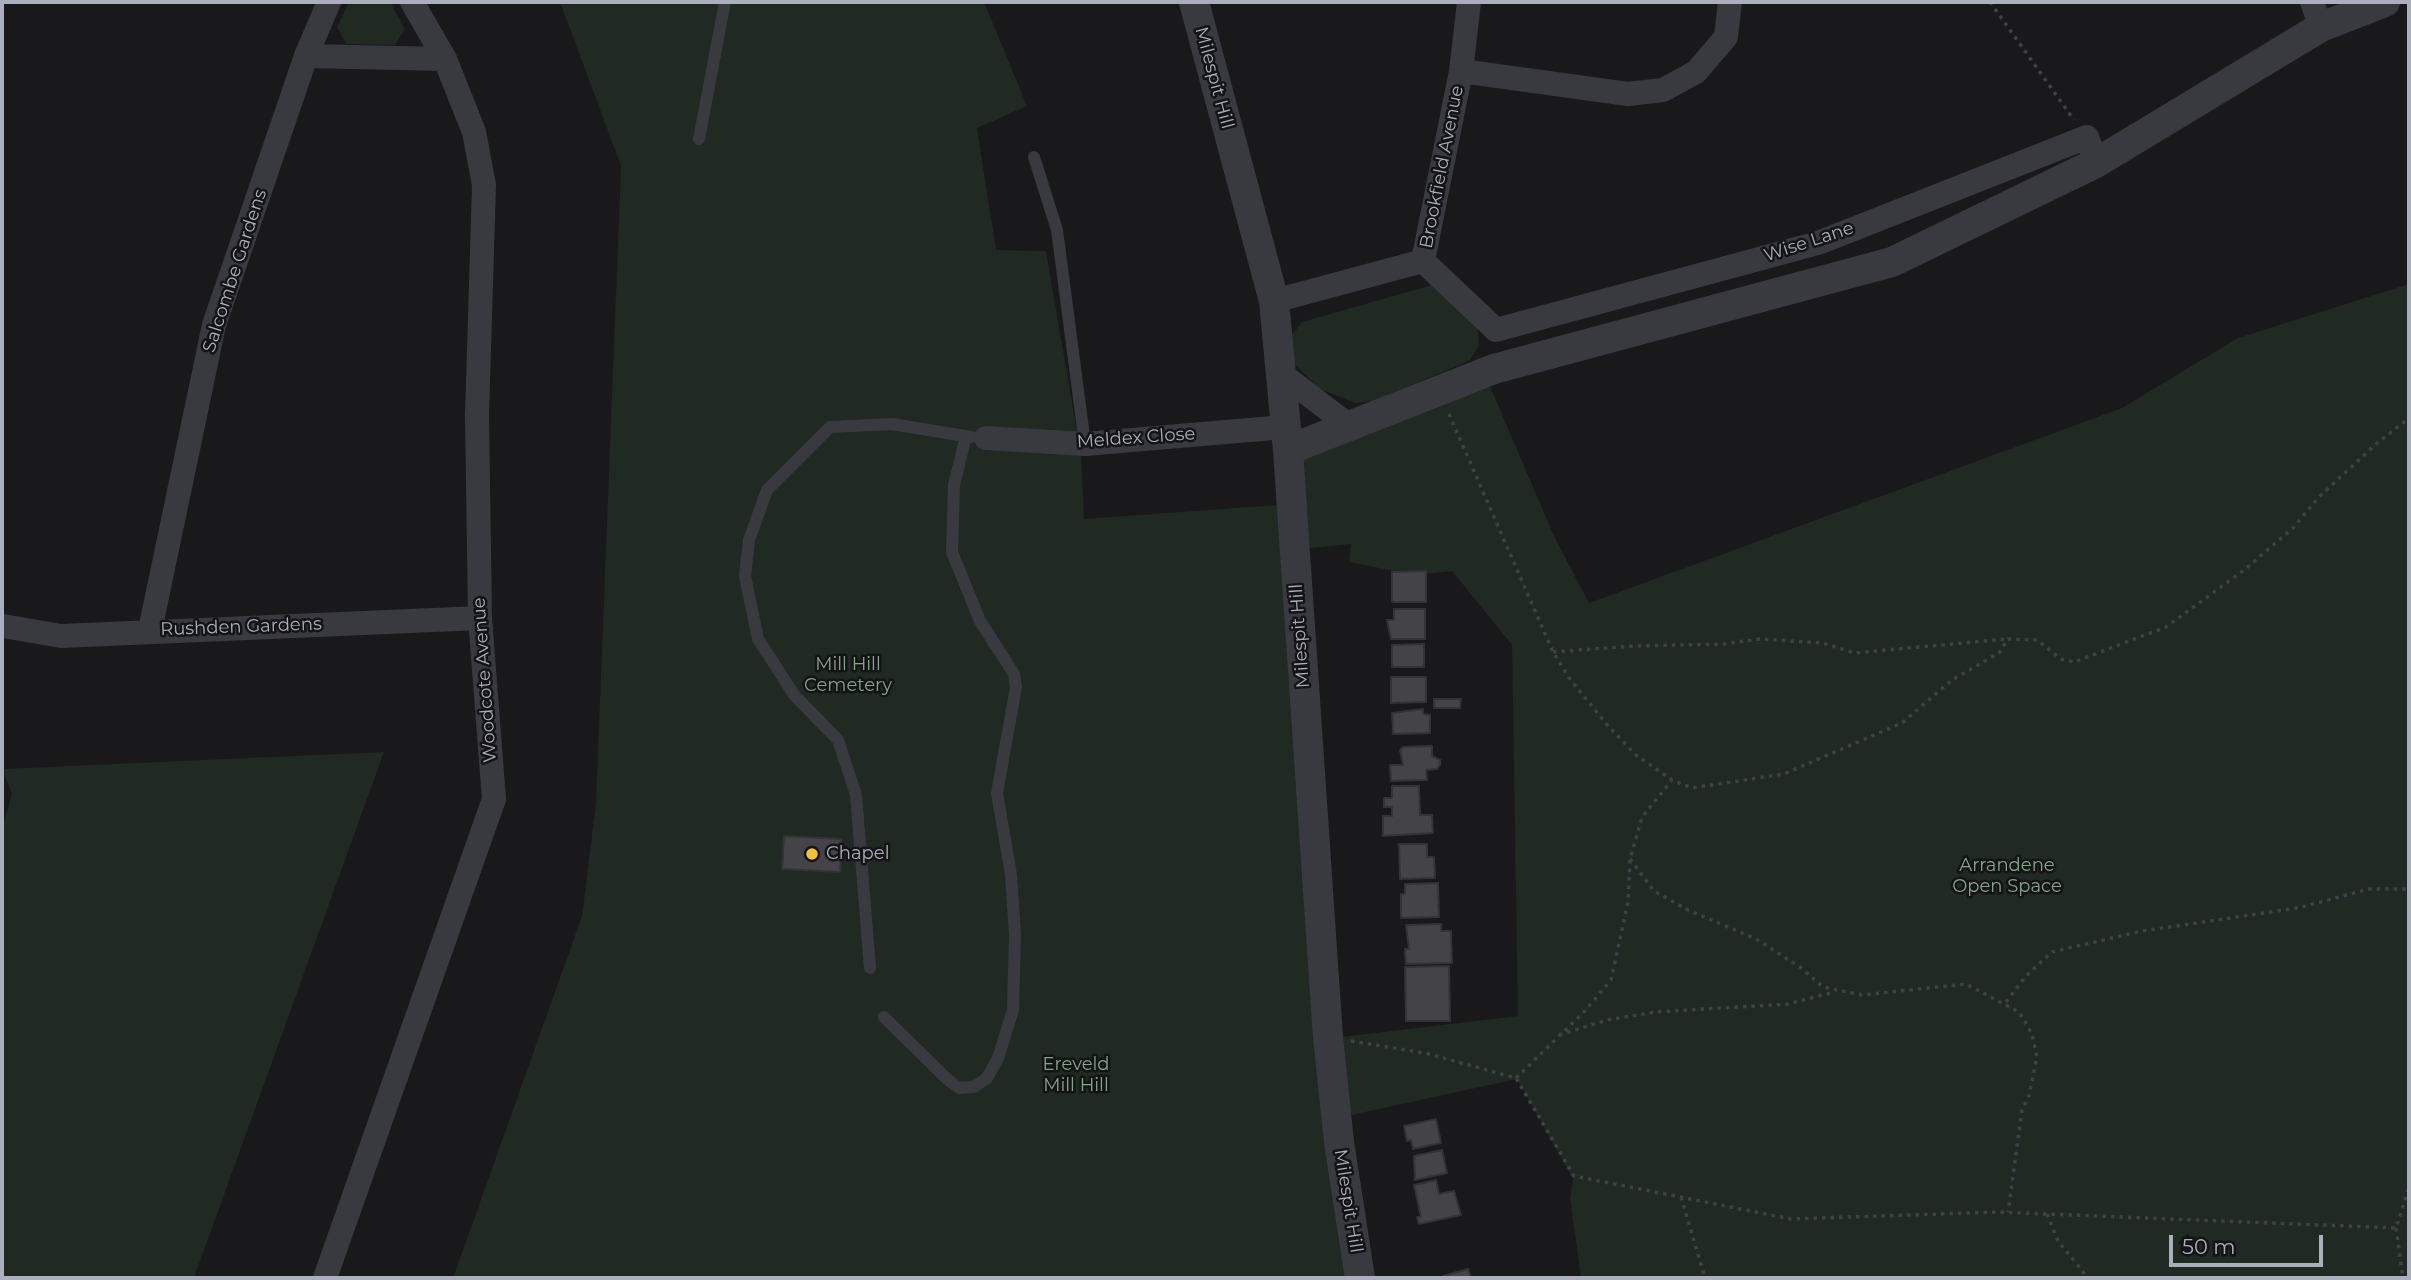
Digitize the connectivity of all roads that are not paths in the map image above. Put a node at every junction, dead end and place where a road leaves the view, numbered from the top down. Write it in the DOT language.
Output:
graph roads {
  1 [pos="329,2"];
  2 [pos="412,2"];
  3 [pos="725,2"];
  4 [pos="1194,2"];
  5 [pos="1469,2"];
  6 [pos="1730,2"];
  7 [pos="2385,2"];
  8 [pos="2317,14"];
  9 [pos="306,56"];
  10 [pos="445,60"];
  11 [pos="1461,71"];
  12 [pos="699,139"];
  13 [pos="2092,150"];
  14 [pos="1034,157"];
  15 [pos="1423,261"];
  16 [pos="1274,301"];
  17 [pos="1496,330"];
  18 [pos="1494,369"];
  19 [pos="1280,373"];
  20 [pos="1347,424"];
  21 [pos="976,437"];
  22 [pos="1286,439"];
  23 [pos="1084,444"];
  24 [pos="480,618"];
  25 [pos="3,626"];
  26 [pos="150,630"];
  27 [pos="870,968"];
  28 [pos="884,1017"];
  29 [pos="325,1278"];
  30 [pos="1360,1278"];
  1 -- 9 [label="street, Salcombe Gardens"];
  2 -- 10 [label="street, Woodcote Avenue"];
  3 -- 12 [label="lane"];
  4 -- 16 [label="street, Milespit Hill"];
  5 -- 11 [label="street, Brookfield Avenue"];
  6 -- 11 [label="street"];
  7 -- 8 [label="street, Wise Lane"];
  8 -- 13 [label="street, Wise Lane"];
  9 -- 10 [label="street"];
  9 -- 26 [label="street, Salcombe Gardens"];
  10 -- 24 [label="street, Woodcote Avenue"];
  11 -- 15 [label="street, Brookfield Avenue"];
  13 -- 17 [label="street, Wise Lane"];
  13 -- 18 [label="street, Wise Lane"];
  14 -- 23 [label="lane"];
  15 -- 16 [label="street, Brookfield Avenue"];
  15 -- 17 [label="street"];
  16 -- 19 [label="street, Milespit Hill"];
  17 -- 18 [label="street"];
  18 -- 20 [label="street, Wise Lane"];
  19 -- 20 [label="street"];
  19 -- 22 [label="street, Milespit Hill"];
  20 -- 22 [label="street, Wise Lane"];
  21 -- 23 [label="street, Meldex Close"];
  21 -- 27 [label="lane"];
  21 -- 28 [label="lane"];
  22 -- 23 [label="street, Meldex Close"];
  22 -- 30 [label="street, Milespit Hill"];
  24 -- 26 [label="street, Rushden Gardens"];
  24 -- 29 [label="street, Woodcote Avenue"];
  25 -- 26 [label="street, Rushden Gardens"];
}
